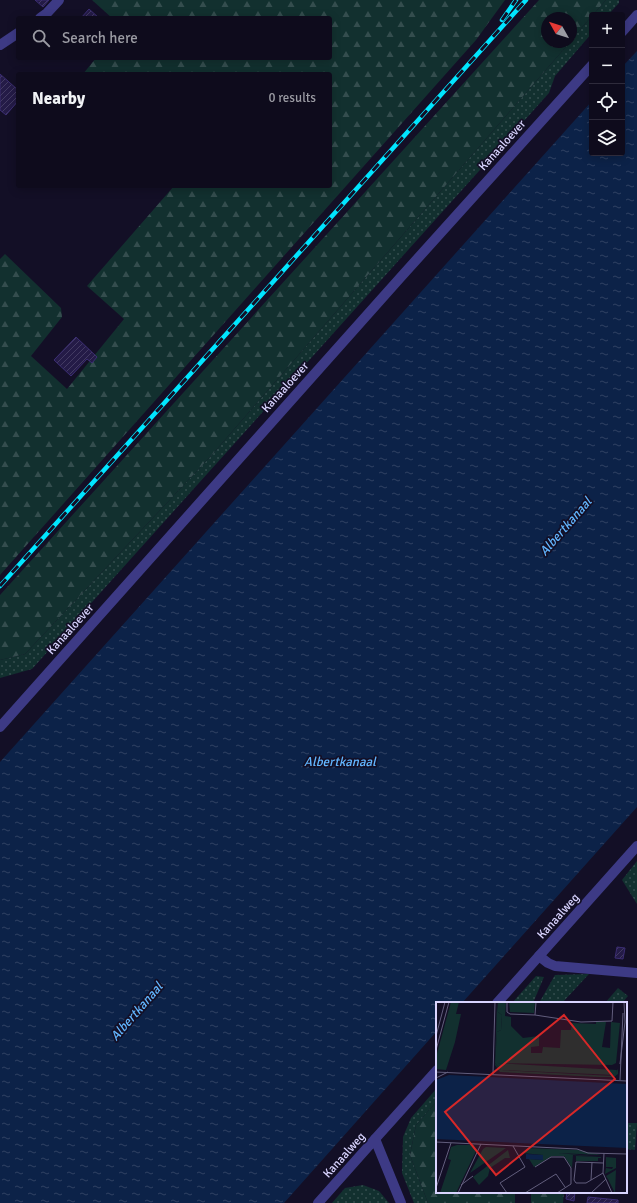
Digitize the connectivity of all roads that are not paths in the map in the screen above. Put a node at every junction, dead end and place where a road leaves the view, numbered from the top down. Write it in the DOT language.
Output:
graph roads {
  1 [pos="59,0"];
  2 [pos="637,15"];
  3 [pos="43,16"];
  4 [pos="625,29"];
  5 [pos="16,34"];
  6 [pos="0,45"];
  7 [pos="589,68"];
  8 [pos="1,723"];
  9 [pos="637,846"];
  10 [pos="539,956"];
  11 [pos="637,973"];
  12 [pos="498,1002"];
  13 [pos="436,1071"];
  14 [pos="375,1139"];
  15 [pos="318,1203"];
  16 [pos="402,1203"];
  1 -- 3 [label="street"];
  2 -- 4 [label="street"];
  5 -- 6 [label="street"];
  7 -- 8 [label="street, Kanaaloever"];
  9 -- 10 [label="street, Kanaalweg"];
  10 -- 11 [label="street"];
  10 -- 12 [label="street, Kanaalweg"];
  13 -- 14 [label="street, Kanaalweg"];
  14 -- 15 [label="street, Kanaalweg"];
  14 -- 16 [label="street"];
}
